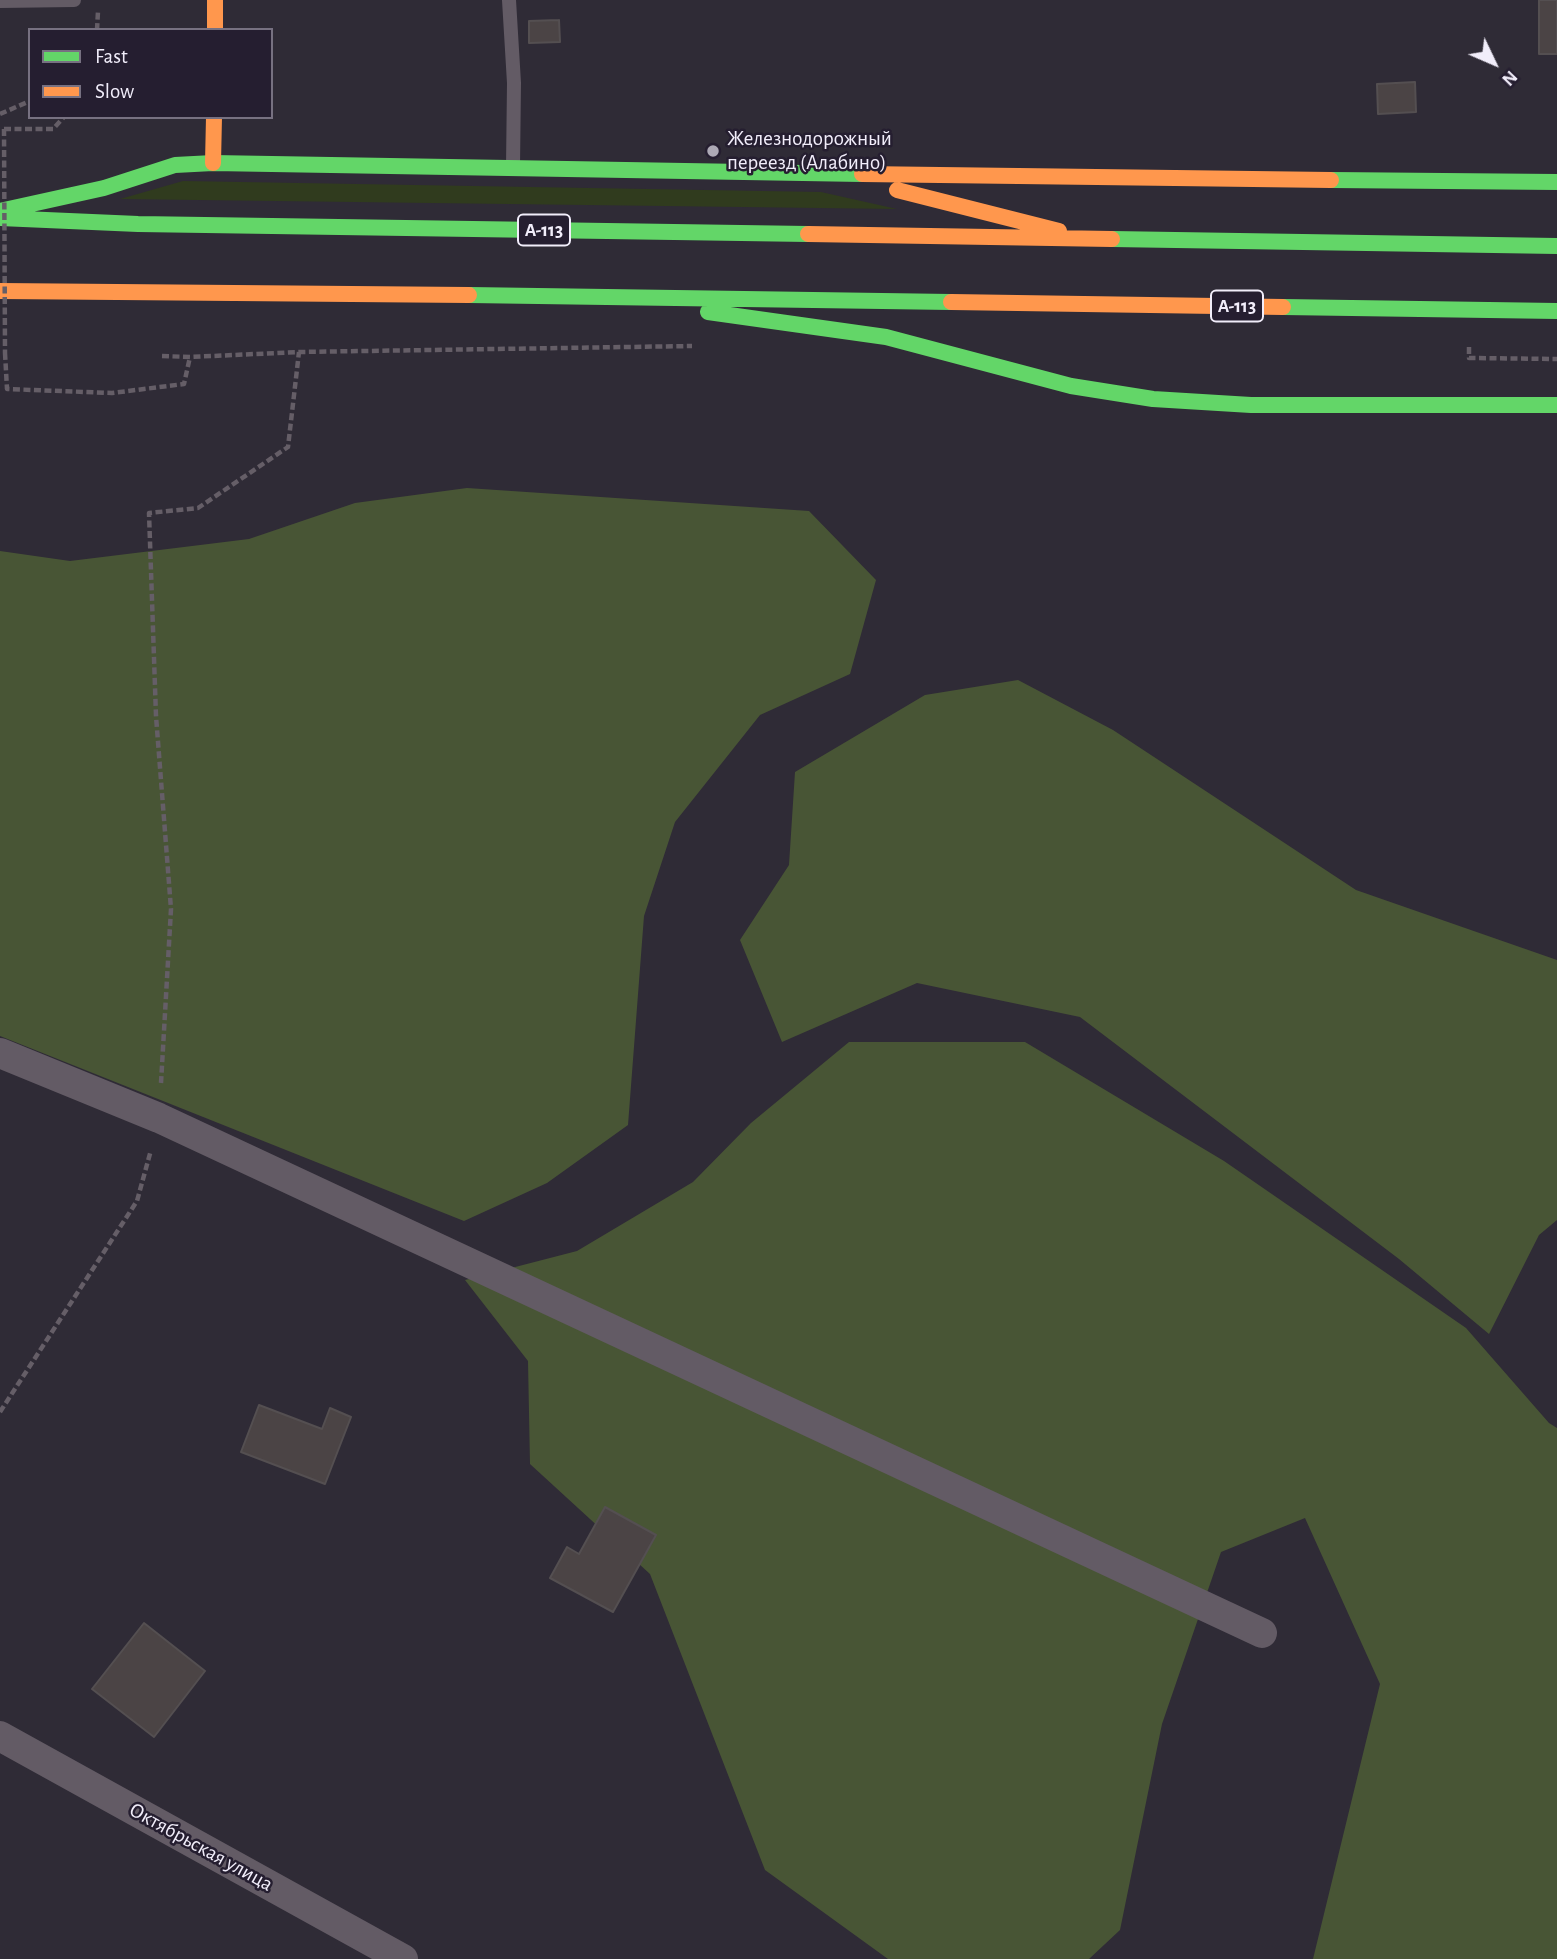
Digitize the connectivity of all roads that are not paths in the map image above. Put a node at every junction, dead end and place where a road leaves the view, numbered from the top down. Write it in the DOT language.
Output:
graph roads {
  1 [pos="74,0"];
  2 [pos="215,0"];
  3 [pos="509,0"];
  4 [pos="0,1"];
  5 [pos="215,28"];
  6 [pos="214,119"];
  7 [pos="213,163"];
  8 [pos="513,168"];
  9 [pos="827,173"];
  10 [pos="1557,182"];
  11 [pos="0,211"];
  12 [pos="0,218"];
  13 [pos="1088,238"];
  14 [pos="1557,246"];
  15 [pos="0,292"];
  16 [pos="564,296"];
  17 [pos="1557,311"];
  18 [pos="1557,405"];
  19 [pos="0,1053"];
  20 [pos="1262,1633"];
  21 [pos="0,1736"];
  22 [pos="403,1959"];
  1 -- 4 [label="lane"];
  2 -- 5 [label="main road"];
  3 -- 8 [label="lane"];
  6 -- 7 [label="main road"];
  7 -- 8 [label="main road"];
  7 -- 11 [label="main road"];
  8 -- 9 [label="main road"];
  9 -- 10 [label="main road"];
  9 -- 13 [label="main road"];
  12 -- 13 [label="main road, А-113"];
  13 -- 14 [label="main road, А-113"];
  15 -- 16 [label="main road, А-113"];
  16 -- 17 [label="main road, А-113"];
  16 -- 18 [label="main road"];
  19 -- 20 [label="street"];
  21 -- 22 [label="street, Октябрьская улица"];
}
